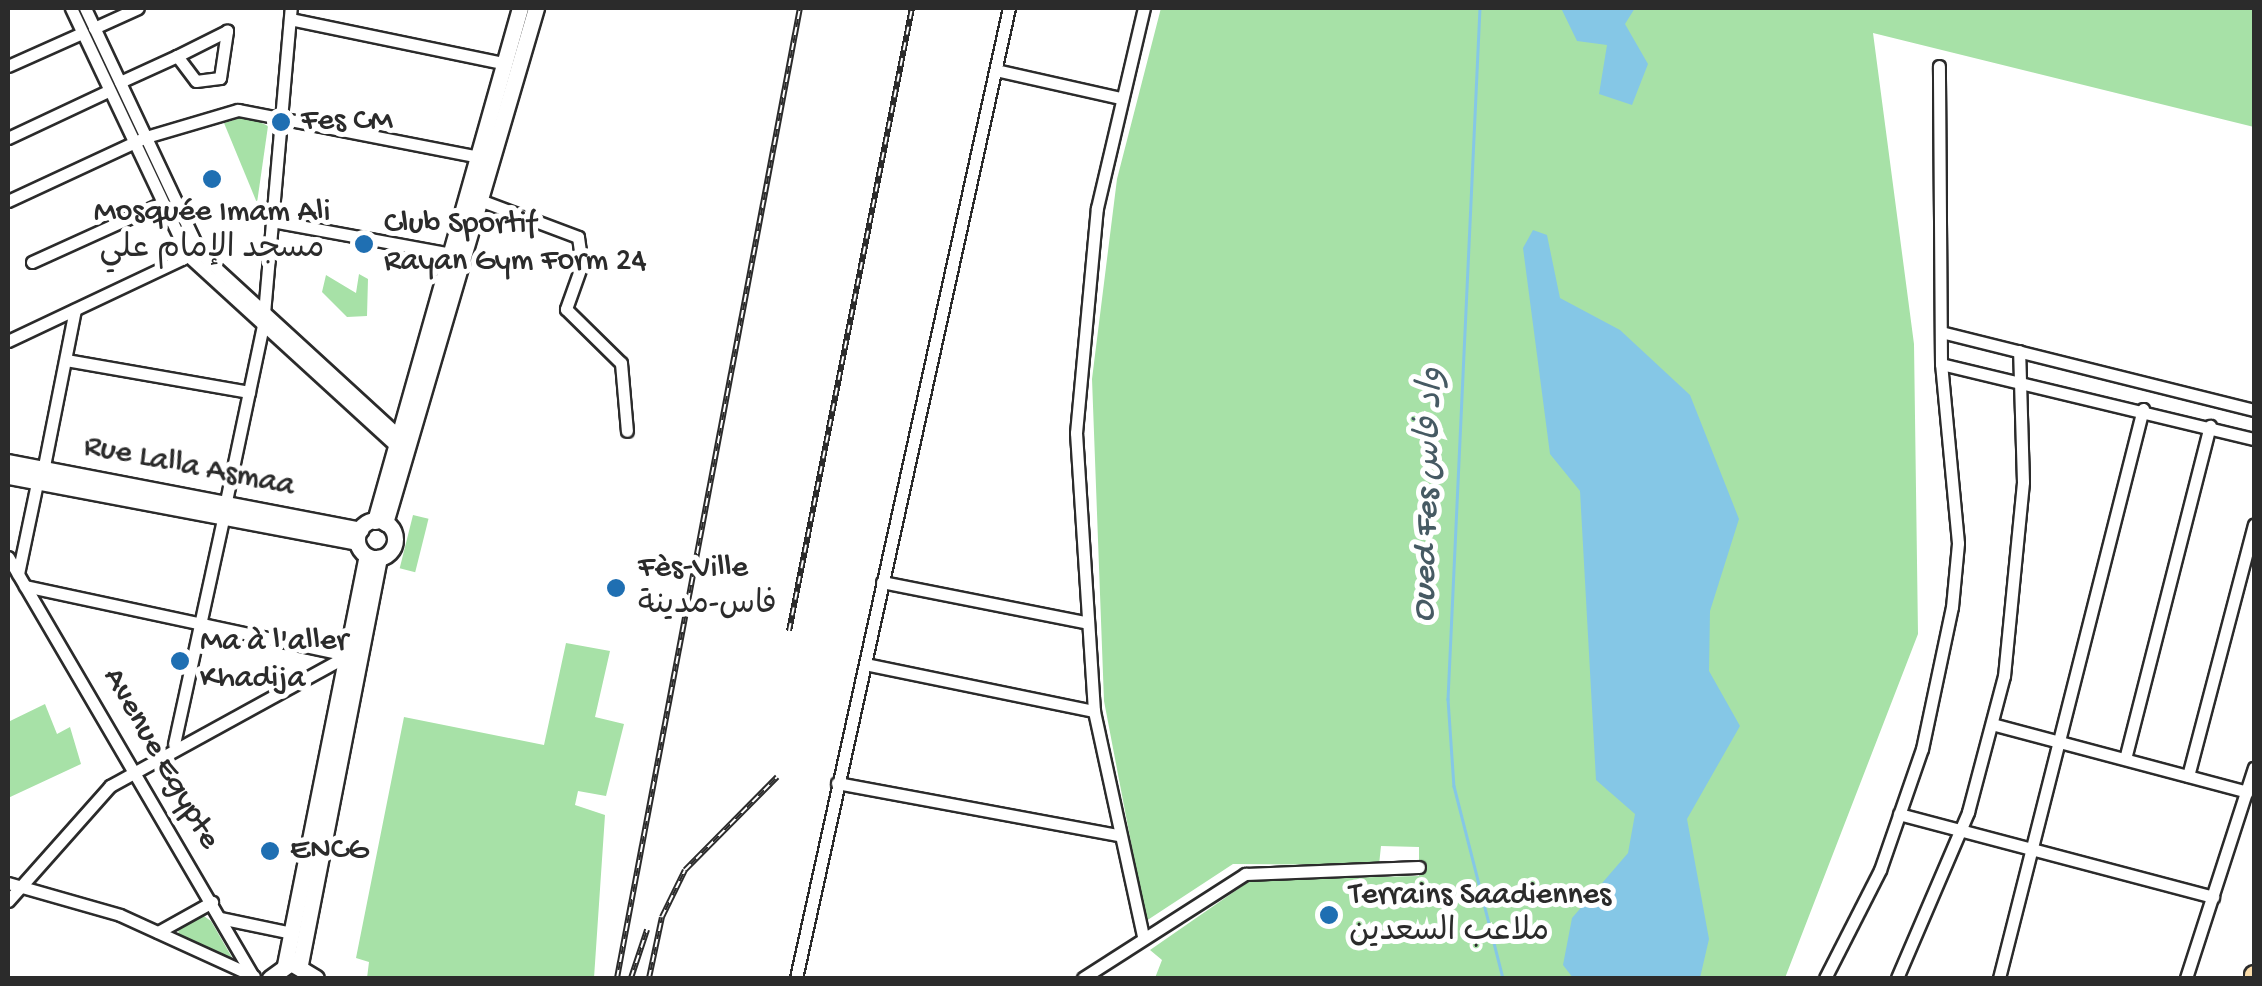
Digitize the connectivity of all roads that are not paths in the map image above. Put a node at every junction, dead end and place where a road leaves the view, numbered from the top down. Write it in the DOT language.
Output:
graph roads {
  1 [pos="70,8"];
  2 [pos="85,8"];
  3 [pos="138,8"];
  4 [pos="520,8"];
  5 [pos="536,8"];
  6 [pos="1009,8"];
  7 [pos="1144,8"];
  8 [pos="291,13"];
  9 [pos="88,30"];
  10 [pos="177,56"];
  11 [pos="503,63"];
  12 [pos="8,66"];
  13 [pos="1939,66"];
  14 [pos="996,70"];
  15 [pos="120,82"];
  16 [pos="107,88"];
  17 [pos="1120,98"];
  18 [pos="282,117"];
  19 [pos="8,135"];
  20 [pos="146,137"];
  21 [pos="132,144"];
  22 [pos="475,156"];
  23 [pos="477,199"];
  24 [pos="8,201"];
  25 [pos="160,204"];
  26 [pos="272,221"];
  27 [pos="447,254"];
  28 [pos="188,256"];
  29 [pos="32,262"];
  30 [pos="75,310"];
  31 [pos="264,319"];
  32 [pos="1941,332"];
  33 [pos="8,341"];
  34 [pos="2020,351"];
  35 [pos="66,360"];
  36 [pos="1941,364"];
  37 [pos="2016,380"];
  38 [pos="249,392"];
  39 [pos="2143,409"];
  40 [pos="2254,410"];
  41 [pos="2210,426"];
  42 [pos="628,430"];
  43 [pos="394,437"];
  44 [pos="2254,439"];
  45 [pos="8,462"];
  46 [pos="41,472"];
  47 [pos="8,476"];
  48 [pos="225,508"];
  49 [pos="380,522"];
  50 [pos="2254,524"];
  51 [pos="359,536"];
  52 [pos="8,557"];
  53 [pos="373,557"];
  54 [pos="18,574"];
  55 [pos="882,582"];
  56 [pos="25,586"];
  57 [pos="1084,622"];
  58 [pos="201,624"];
  59 [pos="348,655"];
  60 [pos="864,664"];
  61 [pos="1094,711"];
  62 [pos="1992,724"];
  63 [pos="2059,742"];
  64 [pos="174,744"];
  65 [pos="2125,759"];
  66 [pos="136,768"];
  67 [pos="2254,768"];
  68 [pos="2188,776"];
  69 [pos="838,783"];
  70 [pos="2247,792"];
  71 [pos="1899,814"];
  72 [pos="1962,831"];
  73 [pos="1118,835"];
  74 [pos="2032,849"];
  75 [pos="1419,868"];
  76 [pos="13,885"];
  77 [pos="2213,897"];
  78 [pos="8,901"];
  79 [pos="212,902"];
  80 [pos="220,918"];
  81 [pos="158,932"];
  82 [pos="292,933"];
  83 [pos="1143,936"];
  84 [pos="293,964"];
  85 [pos="255,976"];
  86 [pos="270,978"];
  87 [pos="316,978"];
  88 [pos="799,978"];
  89 [pos="1084,978"];
  90 [pos="1825,978"];
  91 [pos="1896,978"];
  92 [pos="1999,978"];
  93 [pos="2186,978"];
  1 -- 9 [label="street"];
  2 -- 9 [label="street"];
  3 -- 9 [label="street"];
  4 -- 11 [label="street"];
  5 -- 23 [label="street"];
  6 -- 14 [label="street"];
  7 -- 17 [label="street"];
  8 -- 11 [label="street"];
  8 -- 18 [label="street"];
  9 -- 12 [label="street"];
  9 -- 15 [label="street"];
  9 -- 16 [label="street"];
  10 -- 10 [label="street"];
  10 -- 15 [label="street"];
  11 -- 22 [label="street"];
  13 -- 32 [label="street"];
  14 -- 17 [label="street"];
  14 -- 55 [label="street"];
  15 -- 20 [label="street"];
  16 -- 19 [label="street"];
  16 -- 21 [label="street"];
  17 -- 57 [label="street"];
  18 -- 20 [label="street"];
  18 -- 22 [label="street"];
  18 -- 26 [label="street"];
  20 -- 21 [label="street"];
  20 -- 31 [label="street"];
  21 -- 24 [label="street"];
  21 -- 25 [label="street"];
  22 -- 27 [label="street"];
  23 -- 42 [label="street"];
  23 -- 49 [label="street"];
  25 -- 28 [label="street"];
  25 -- 29 [label="street"];
  26 -- 27 [label="street"];
  26 -- 31 [label="street"];
  27 -- 43 [label="street"];
  28 -- 30 [label="street"];
  28 -- 31 [label="street"];
  30 -- 33 [label="street"];
  30 -- 35 [label="street"];
  31 -- 38 [label="street"];
  31 -- 43 [label="street"];
  32 -- 34 [label="street"];
  32 -- 36 [label="street"];
  34 -- 37 [label="street"];
  34 -- 40 [label="street"];
  35 -- 38 [label="street"];
  35 -- 46 [label="street"];
  36 -- 37 [label="street"];
  36 -- 71 [label="street"];
  37 -- 39 [label="street"];
  37 -- 62 [label="street"];
  38 -- 48 [label="street"];
  39 -- 41 [label="street"];
  39 -- 63 [label="street"];
  41 -- 44 [label="street"];
  41 -- 65 [label="street"];
  43 -- 49 [label="street"];
  45 -- 46 [label="street, Rue Lalla Asmaa"];
  46 -- 47 [label="street, Rue Lalla Asmaa"];
  46 -- 48 [label="street, Rue Lalla Asmaa"];
  46 -- 54 [label="street"];
  48 -- 51 [label="street, Rue Lalla Asmaa"];
  48 -- 58 [label="street"];
  49 -- 51 [label="street"];
  49 -- 53 [label="street"];
  50 -- 68 [label="street"];
  51 -- 53 [label="street"];
  52 -- 54 [label="street, Avenue Egypte"];
  53 -- 59 [label="street"];
  53 -- 84 [label="street"];
  54 -- 56 [label="street, Avenue Egypte"];
  55 -- 57 [label="street"];
  55 -- 60 [label="street"];
  56 -- 58 [label="street"];
  56 -- 66 [label="street, Avenue Egypte"];
  57 -- 61 [label="street"];
  58 -- 59 [label="street"];
  58 -- 64 [label="street"];
  59 -- 64 [label="street"];
  59 -- 82 [label="street"];
  60 -- 61 [label="street"];
  60 -- 69 [label="street"];
  61 -- 73 [label="street"];
  62 -- 63 [label="street"];
  62 -- 72 [label="street"];
  63 -- 65 [label="street"];
  63 -- 74 [label="street"];
  64 -- 66 [label="street"];
  65 -- 68 [label="street"];
  66 -- 76 [label="street"];
  66 -- 79 [label="street, Avenue Egypte"];
  67 -- 70 [label="street"];
  68 -- 70 [label="street"];
  69 -- 73 [label="street"];
  69 -- 88 [label="street"];
  70 -- 77 [label="street"];
  71 -- 72 [label="street"];
  71 -- 90 [label="street"];
  72 -- 74 [label="street"];
  72 -- 91 [label="street"];
  73 -- 83 [label="street"];
  74 -- 77 [label="street"];
  74 -- 92 [label="street"];
  75 -- 83 [label="street"];
  76 -- 78 [label="street"];
  76 -- 81 [label="street"];
  77 -- 93 [label="street"];
  79 -- 80 [label="street, Avenue Egypte"];
  79 -- 81 [label="street"];
  80 -- 82 [label="street"];
  80 -- 85 [label="street, Avenue Egypte"];
  81 -- 85 [label="street"];
  82 -- 84 [label="street"];
  83 -- 89 [label="street"];
  84 -- 86 [label="street"];
  84 -- 87 [label="street"];
}
